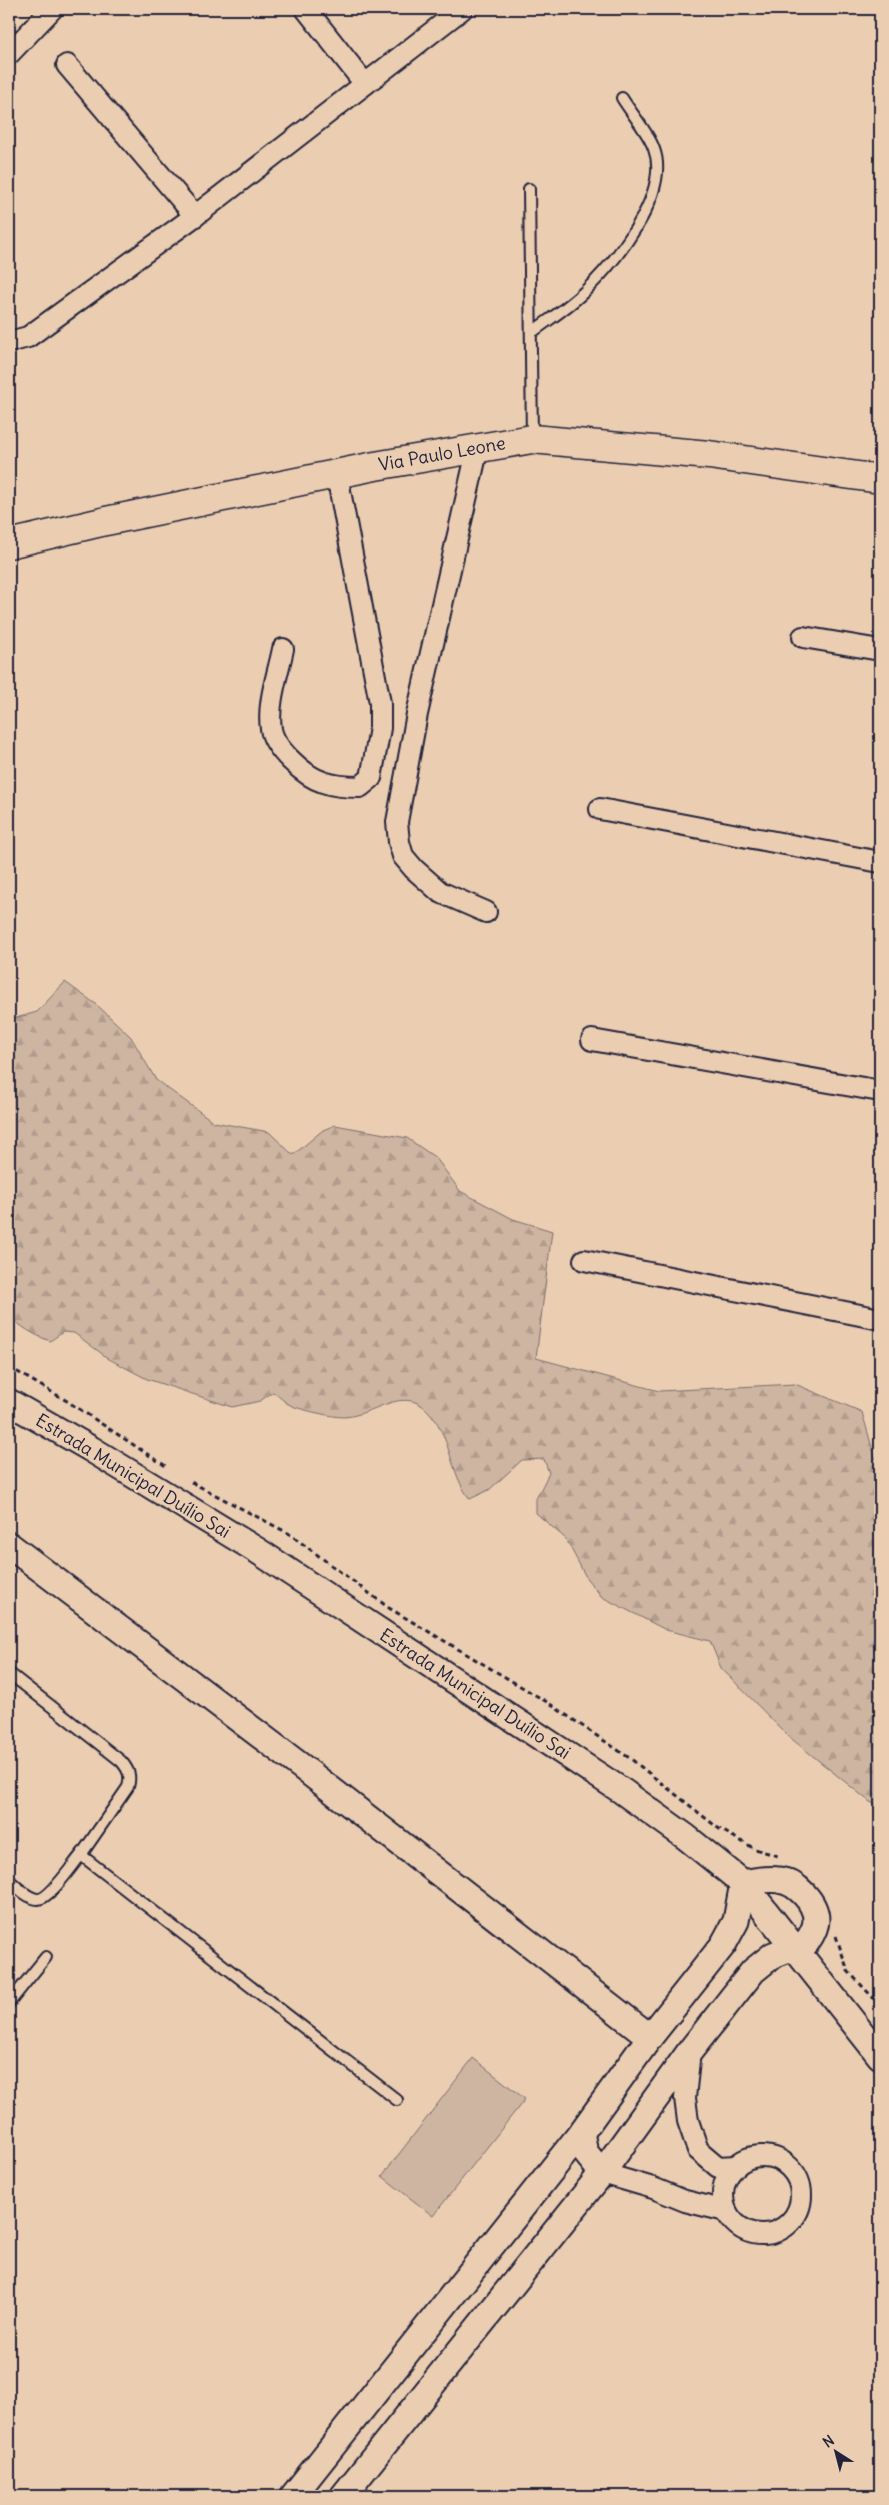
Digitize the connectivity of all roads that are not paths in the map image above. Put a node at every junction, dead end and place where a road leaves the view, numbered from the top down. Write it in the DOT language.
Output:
graph roads {
  1 [pos="52,9"];
  2 [pos="306,9"];
  3 [pos="462,9"];
  4 [pos="9,54"];
  5 [pos="67,65"];
  6 [pos="365,84"];
  7 [pos="622,98"];
  8 [pos="529,190"];
  9 [pos="195,216"];
  10 [pos="531,333"];
  11 [pos="9,342"];
  12 [pos="532,439"];
  13 [pos="478,447"];
  14 [pos="337,475"];
  15 [pos="880,479"];
  16 [pos="9,544"];
  17 [pos="803,637"];
  18 [pos="283,650"];
  19 [pos="880,650"];
  20 [pos="600,809"];
  21 [pos="880,862"];
  22 [pos="486,912"];
  23 [pos="592,1040"];
  24 [pos="880,1091"];
  25 [pos="584,1260"];
  26 [pos="880,1319"];
  27 [pos="9,1402"];
  28 [pos="9,1525"];
  29 [pos="19,1552"];
  30 [pos="9,1673"];
  31 [pos="81,1855"];
  32 [pos="9,1880"];
  33 [pos="743,1883"];
  34 [pos="796,1948"];
  35 [pos="46,1957"];
  36 [pos="701,1973"];
  37 [pos="733,1996"];
  38 [pos="9,2004"];
  39 [pos="650,2037"];
  40 [pos="690,2051"];
  41 [pos="880,2056"];
  42 [pos="397,2100"];
  43 [pos="580,2133"];
  44 [pos="736,2166"];
  45 [pos="602,2173"];
  46 [pos="726,2211"];
  47 [pos="293,2496"];
  48 [pos="342,2496"];
  1 -- 4 [label="street"];
  2 -- 6 [label="street"];
  3 -- 6 [label="street"];
  5 -- 9 [label="street"];
  6 -- 9 [label="street"];
  7 -- 10 [label="lane"];
  8 -- 10 [label="lane"];
  9 -- 11 [label="street"];
  10 -- 12 [label="lane"];
  12 -- 13 [label="main road, Via Paulo Leone"];
  12 -- 15 [label="main road, Via Paulo Leone"];
  13 -- 14 [label="main road, Via Paulo Leone"];
  13 -- 22 [label="street"];
  14 -- 16 [label="main road, Via Paulo Leone"];
  14 -- 18 [label="street"];
  17 -- 19 [label="street"];
  20 -- 21 [label="street"];
  23 -- 24 [label="street"];
  25 -- 26 [label="street"];
  27 -- 33 [label="street, Estrada Municipal Duílio Sai"];
  28 -- 29 [label="street"];
  29 -- 39 [label="street"];
  30 -- 31 [label="lane"];
  31 -- 32 [label="lane"];
  31 -- 42 [label="lane"];
  33 -- 34 [label="street, Estrada Municipal Duílio Sai"];
  33 -- 34 [label="street"];
  33 -- 36 [label="street"];
  34 -- 37 [label="street"];
  34 -- 41 [label="street, Estrada Municipal Duílio Sai"];
  35 -- 38 [label="lane"];
  36 -- 37 [label="street"];
  36 -- 39 [label="street"];
  37 -- 40 [label="street"];
  39 -- 43 [label="street"];
  40 -- 44 [label="street"];
  40 -- 45 [label="street"];
  43 -- 45 [label="street"];
  43 -- 47 [label="street"];
  44 -- 46 [label="street"];
  44 -- 46 [label="street"];
  45 -- 46 [label="street"];
  45 -- 48 [label="street"];
}
